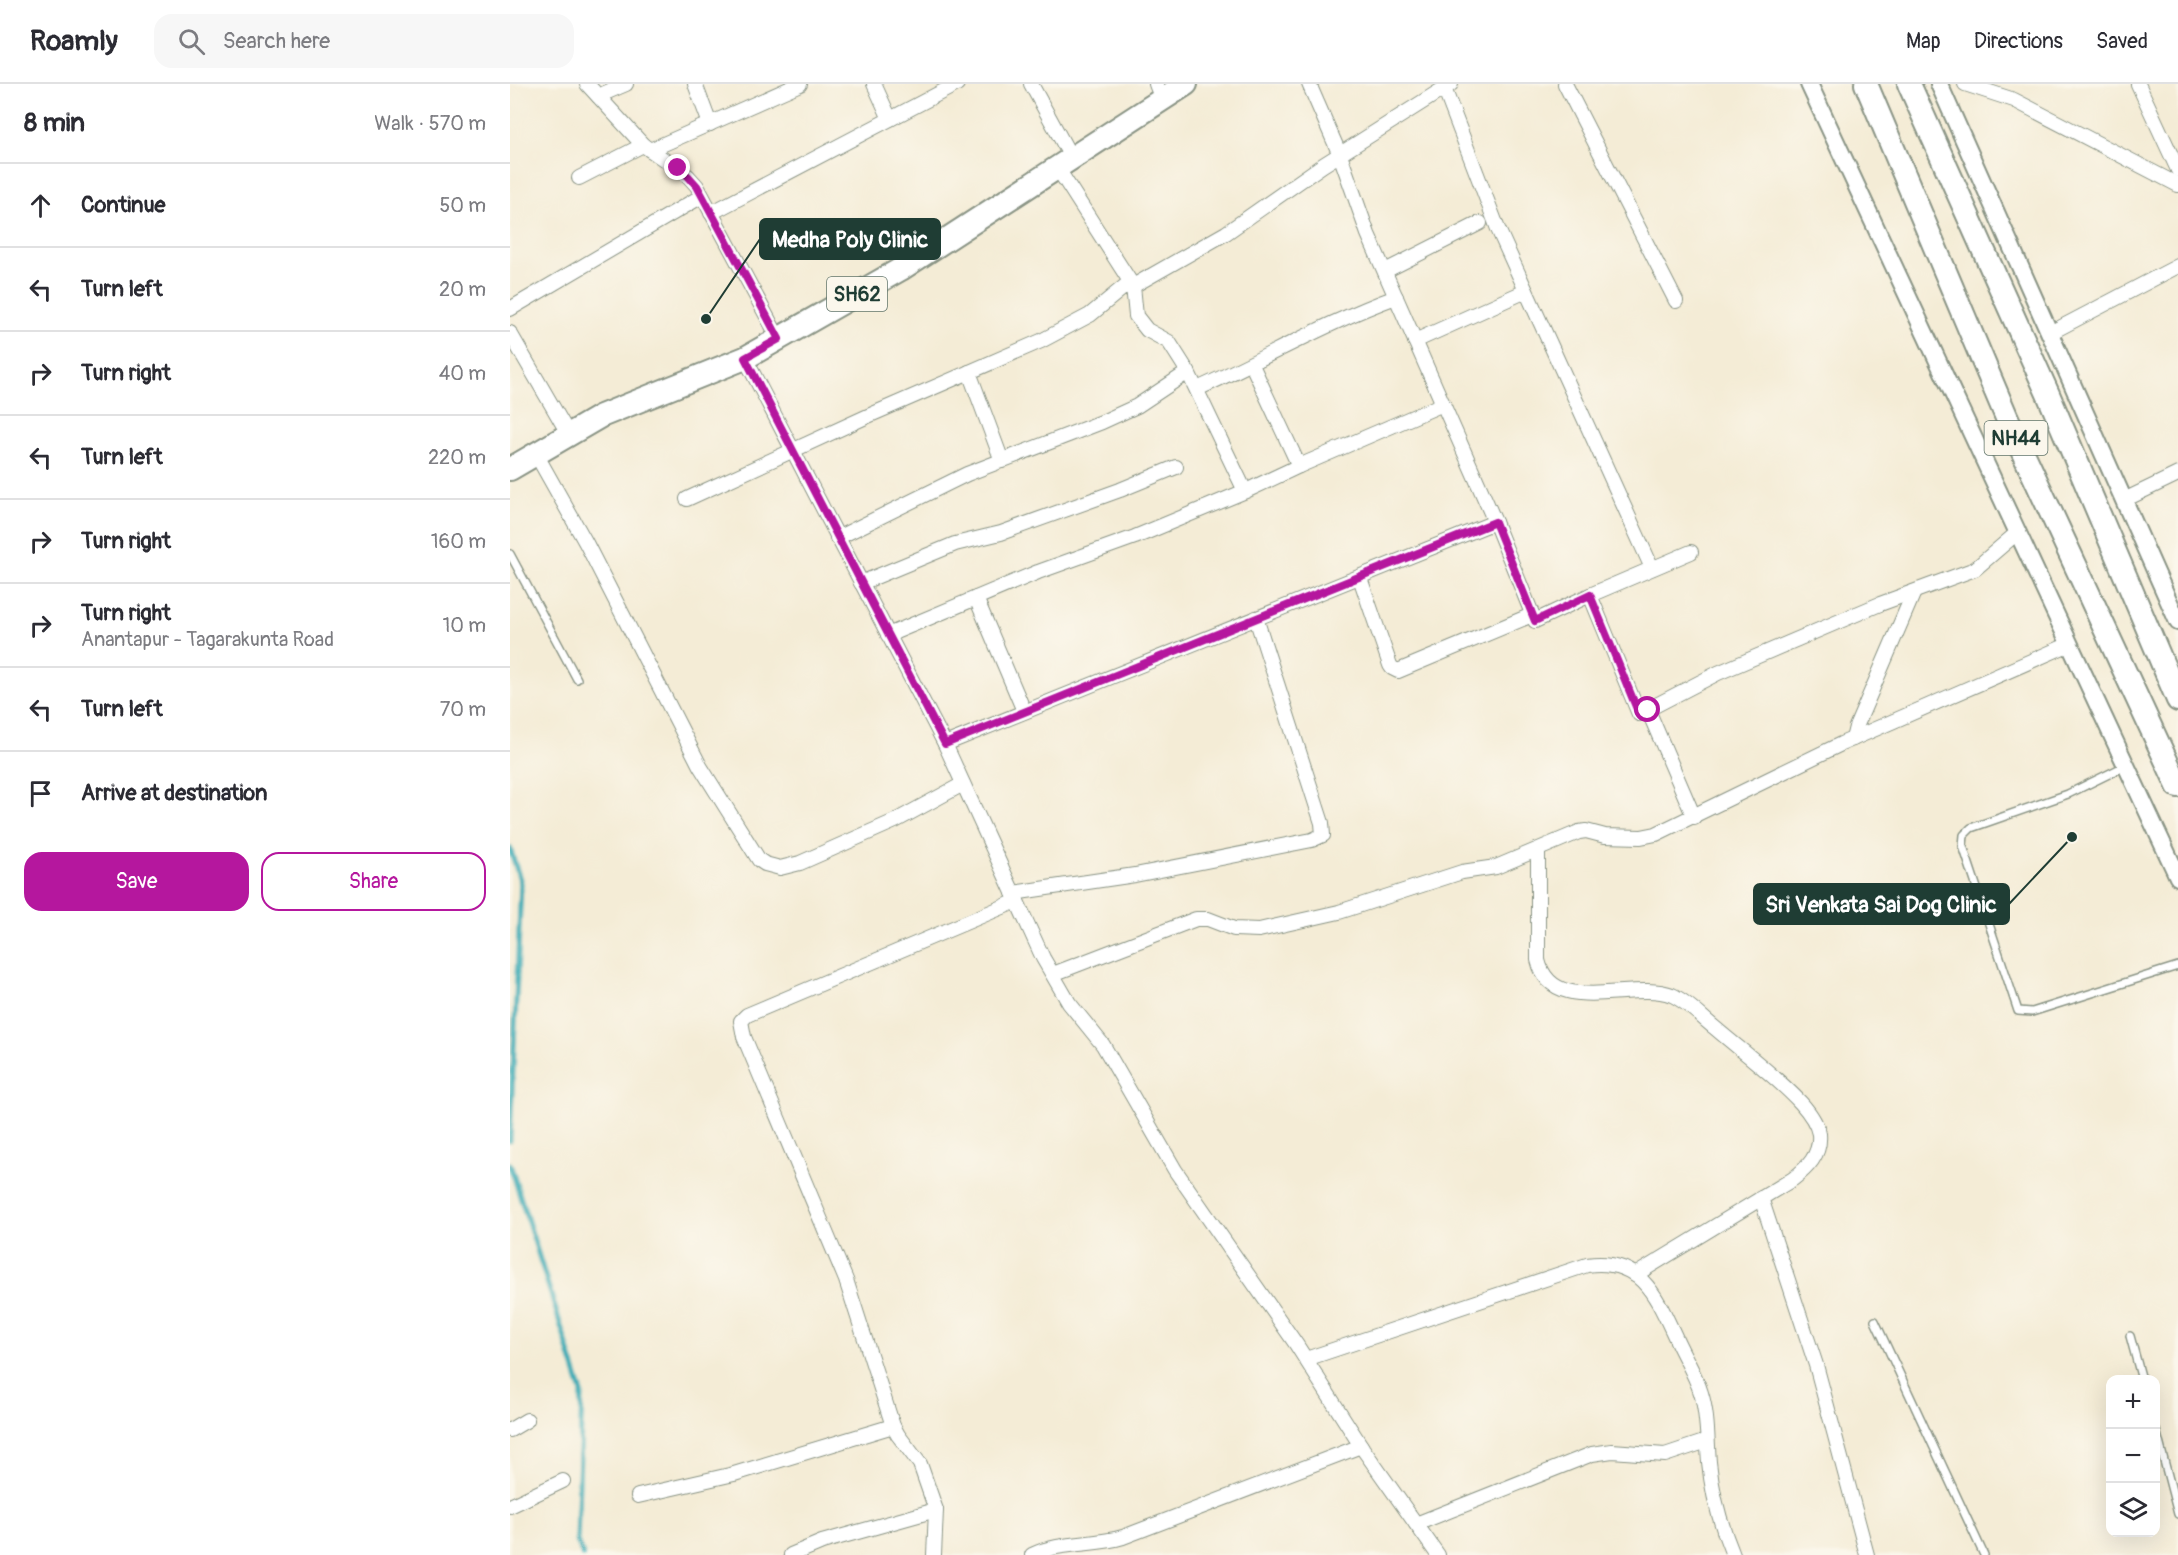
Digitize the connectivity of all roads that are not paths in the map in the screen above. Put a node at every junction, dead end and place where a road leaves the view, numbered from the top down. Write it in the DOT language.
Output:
graph roads {
  1 [pos="588,84"];
  2 [pos="626,84"];
  3 [pos="695,84"];
  4 [pos="800,84"];
  5 [pos="874,84"];
  6 [pos="957,84"];
  7 [pos="1031,84"];
  8 [pos="1186,84"];
  9 [pos="1309,84"];
  10 [pos="1565,84"];
  11 [pos="1809,84"];
  12 [pos="1866,84"];
  13 [pos="1909,84"];
  14 [pos="1939,84"];
  15 [pos="1965,84"];
  16 [pos="2138,84"];
  17 [pos="1447,86"];
  18 [pos="1159,92"];
  19 [pos="598,96"];
  20 [pos="890,119"];
  21 [pos="710,124"];
  22 [pos="2172,142"];
  23 [pos="646,148"];
  24 [pos="1340,155"];
  25 [pos="1065,164"];
  26 [pos="2178,170"];
  27 [pos="579,178"];
  28 [pos="2178,185"];
  29 [pos="702,196"];
  30 [pos="711,213"];
  31 [pos="1480,223"];
  32 [pos="2178,266"];
  33 [pos="1385,272"];
  34 [pos="1132,284"];
  35 [pos="1526,291"];
  36 [pos="1396,297"];
  37 [pos="1676,301"];
  38 [pos="510,309"];
  39 [pos="510,333"];
  40 [pos="2050,333"];
  41 [pos="779,339"];
  42 [pos="1415,341"];
  43 [pos="745,358"];
  44 [pos="1252,365"];
  45 [pos="969,372"];
  46 [pos="1188,372"];
  47 [pos="1197,390"];
  48 [pos="1443,404"];
  49 [pos="568,435"];
  50 [pos="792,451"];
  51 [pos="537,454"];
  52 [pos="1002,460"];
  53 [pos="1299,466"];
  54 [pos="1176,467"];
  55 [pos="510,470"];
  56 [pos="2178,474"];
  57 [pos="1245,491"];
  58 [pos="687,499"];
  59 [pos="2124,500"];
  60 [pos="1495,522"];
  61 [pos="2018,532"];
  62 [pos="837,538"];
  63 [pos="1691,552"];
  64 [pos="510,554"];
  65 [pos="1652,568"];
  66 [pos="1360,578"];
  67 [pos="861,583"];
  68 [pos="1914,592"];
  69 [pos="1590,595"];
  70 [pos="976,598"];
  71 [pos="1532,615"];
  72 [pos="1256,618"];
  73 [pos="2178,622"];
  74 [pos="888,635"];
  75 [pos="2070,644"];
  76 [pos="577,679"];
  77 [pos="2178,700"];
  78 [pos="1648,710"];
  79 [pos="1024,711"];
  80 [pos="1854,739"];
  81 [pos="945,744"];
  82 [pos="2127,765"];
  83 [pos="963,784"];
  84 [pos="2178,786"];
  85 [pos="1694,817"];
  86 [pos="1538,850"];
  87 [pos="2178,877"];
  88 [pos="1015,897"];
  89 [pos="2178,966"];
  90 [pos="1053,974"];
  91 [pos="1761,1198"];
  92 [pos="1635,1275"];
  93 [pos="1875,1321"];
  94 [pos="2130,1336"];
  95 [pos="1306,1359"];
  96 [pos="2141,1375"];
  97 [pos="527,1420"];
  98 [pos="893,1426"];
  99 [pos="510,1430"];
  100 [pos="1707,1441"];
  101 [pos="2160,1445"];
  102 [pos="1361,1446"];
  103 [pos="563,1481"];
  104 [pos="638,1496"];
  105 [pos="510,1506"];
  106 [pos="936,1510"];
  107 [pos="2178,1514"];
  108 [pos="1416,1524"];
  109 [pos="790,1555"];
  110 [pos="934,1555"];
  111 [pos="1032,1555"];
  112 [pos="1438,1555"];
  113 [pos="1733,1555"];
  114 [pos="1867,1555"];
  115 [pos="1984,1555"];
  1 -- 19 [label="street"];
  2 -- 19 [label="street"];
  3 -- 21 [label="street"];
  4 -- 21 [label="street"];
  5 -- 20 [label="street"];
  6 -- 20 [label="street"];
  7 -- 25 [label="street"];
  8 -- 18 [label="main road, SH62"];
  9 -- 24 [label="street"];
  10 -- 37 [label="street"];
  11 -- 61 [label="street"];
  12 -- 84 [label="main road, NH44"];
  13 -- 77 [label="main road, NH44"];
  14 -- 40 [label="street"];
  15 -- 28 [label="street"];
  16 -- 22 [label="street"];
  17 -- 24 [label="street"];
  17 -- 35 [label="street"];
  18 -- 25 [label="main road, SH62"];
  19 -- 23 [label="street"];
  20 -- 30 [label="street"];
  21 -- 23 [label="street"];
  22 -- 26 [label="street"];
  23 -- 27 [label="street"];
  23 -- 29 [label="street"];
  24 -- 33 [label="street"];
  24 -- 34 [label="street"];
  25 -- 34 [label="street"];
  25 -- 41 [label="main road, SH62"];
  29 -- 30 [label="street"];
  29 -- 38 [label="street"];
  30 -- 41 [label="street"];
  31 -- 33 [label="street"];
  32 -- 40 [label="street"];
  33 -- 36 [label="street"];
  34 -- 45 [label="street"];
  34 -- 46 [label="street"];
  35 -- 42 [label="street"];
  35 -- 65 [label="street"];
  36 -- 42 [label="street"];
  36 -- 44 [label="street"];
  39 -- 49 [label="street"];
  40 -- 59 [label="street"];
  41 -- 43 [label="main road, SH62"];
  42 -- 48 [label="street"];
  43 -- 49 [label="main road, SH62"];
  43 -- 50 [label="street"];
  44 -- 47 [label="street"];
  44 -- 53 [label="street"];
  45 -- 50 [label="street"];
  45 -- 52 [label="street"];
  46 -- 47 [label="street"];
  46 -- 52 [label="street"];
  47 -- 57 [label="street"];
  48 -- 53 [label="street"];
  48 -- 60 [label="street"];
  49 -- 51 [label="main road, SH62"];
  50 -- 58 [label="street"];
  50 -- 62 [label="street"];
  51 -- 55 [label="main road, SH62"];
  51 -- 83 [label="street"];
  52 -- 62 [label="street"];
  53 -- 57 [label="street"];
  54 -- 67 [label="street"];
  56 -- 59 [label="street"];
  57 -- 70 [label="street"];
  59 -- 73 [label="street"];
  60 -- 66 [label="street"];
  60 -- 71 [label="street"];
  61 -- 68 [label="street"];
  61 -- 75 [label="street"];
  62 -- 67 [label="street"];
  63 -- 65 [label="street"];
  64 -- 76 [label="lane"];
  65 -- 69 [label="street"];
  66 -- 71 [label="street"];
  66 -- 72 [label="street"];
  67 -- 74 [label="street"];
  68 -- 78 [label="street"];
  68 -- 80 [label="street"];
  69 -- 71 [label="street"];
  69 -- 78 [label="street"];
  70 -- 74 [label="street"];
  70 -- 79 [label="street"];
  72 -- 79 [label="street"];
  72 -- 88 [label="street"];
  74 -- 81 [label="street"];
  75 -- 80 [label="street"];
  75 -- 82 [label="street"];
  78 -- 85 [label="street"];
  79 -- 81 [label="street"];
  80 -- 85 [label="street"];
  81 -- 83 [label="street"];
  82 -- 87 [label="street"];
  82 -- 89 [label="lane"];
  83 -- 88 [label="street"];
  85 -- 86 [label="street"];
  86 -- 90 [label="street"];
  86 -- 91 [label="street"];
  88 -- 90 [label="street"];
  88 -- 98 [label="street"];
  90 -- 95 [label="street"];
  91 -- 92 [label="street"];
  91 -- 114 [label="street"];
  92 -- 95 [label="street"];
  92 -- 100 [label="street"];
  93 -- 115 [label="lane"];
  94 -- 96 [label="lane"];
  95 -- 102 [label="street"];
  97 -- 99 [label="street"];
  98 -- 104 [label="street"];
  98 -- 106 [label="street"];
  100 -- 108 [label="street"];
  100 -- 113 [label="street"];
  101 -- 107 [label="lane"];
  102 -- 108 [label="street"];
  102 -- 111 [label="street"];
  103 -- 105 [label="street"];
  106 -- 109 [label="street"];
  106 -- 110 [label="street"];
  108 -- 112 [label="street"];
}
